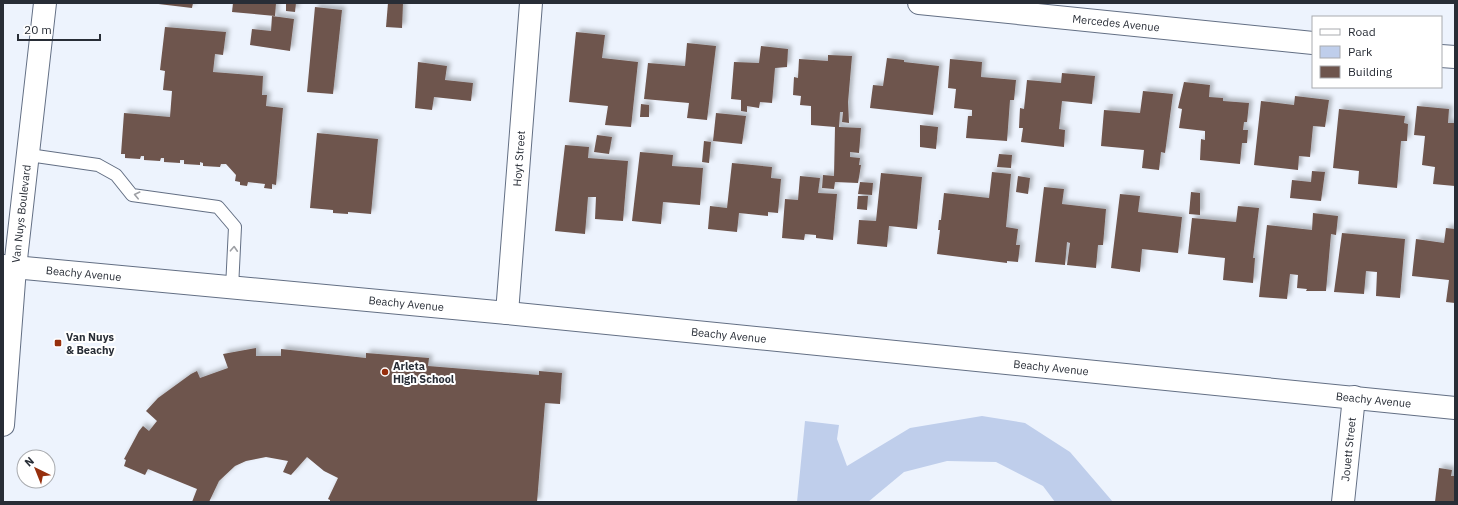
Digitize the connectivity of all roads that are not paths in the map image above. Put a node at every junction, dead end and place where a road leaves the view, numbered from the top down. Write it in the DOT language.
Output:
graph roads {
  1 [pos="45,3"];
  2 [pos="531,3"];
  3 [pos="919,3"];
  4 [pos="1312,43"];
  5 [pos="1442,56"];
  6 [pos="1455,57"];
  7 [pos="29,155"];
  8 [pos="9,267"];
  9 [pos="232,288"];
  10 [pos="507,313"];
  11 [pos="1354,398"];
  12 [pos="1455,408"];
  13 [pos="3,425"];
  14 [pos="1343,502"];
  1 -- 7 [label="street, Van Nuys Boulevard"];
  2 -- 10 [label="street, Hoyt Street"];
  3 -- 4 [label="street, Mercedes Avenue"];
  5 -- 6 [label="street"];
  7 -- 8 [label="street, Van Nuys Boulevard"];
  9 -- 7 [label="lane, one-way"];
  8 -- 9 [label="street, Beachy Avenue"];
  8 -- 13 [label="street, Van Nuys Boulevard"];
  9 -- 10 [label="street, Beachy Avenue"];
  10 -- 11 [label="street, Beachy Avenue"];
  11 -- 12 [label="street, Beachy Avenue"];
  11 -- 14 [label="street, Jouett Street"];
}
